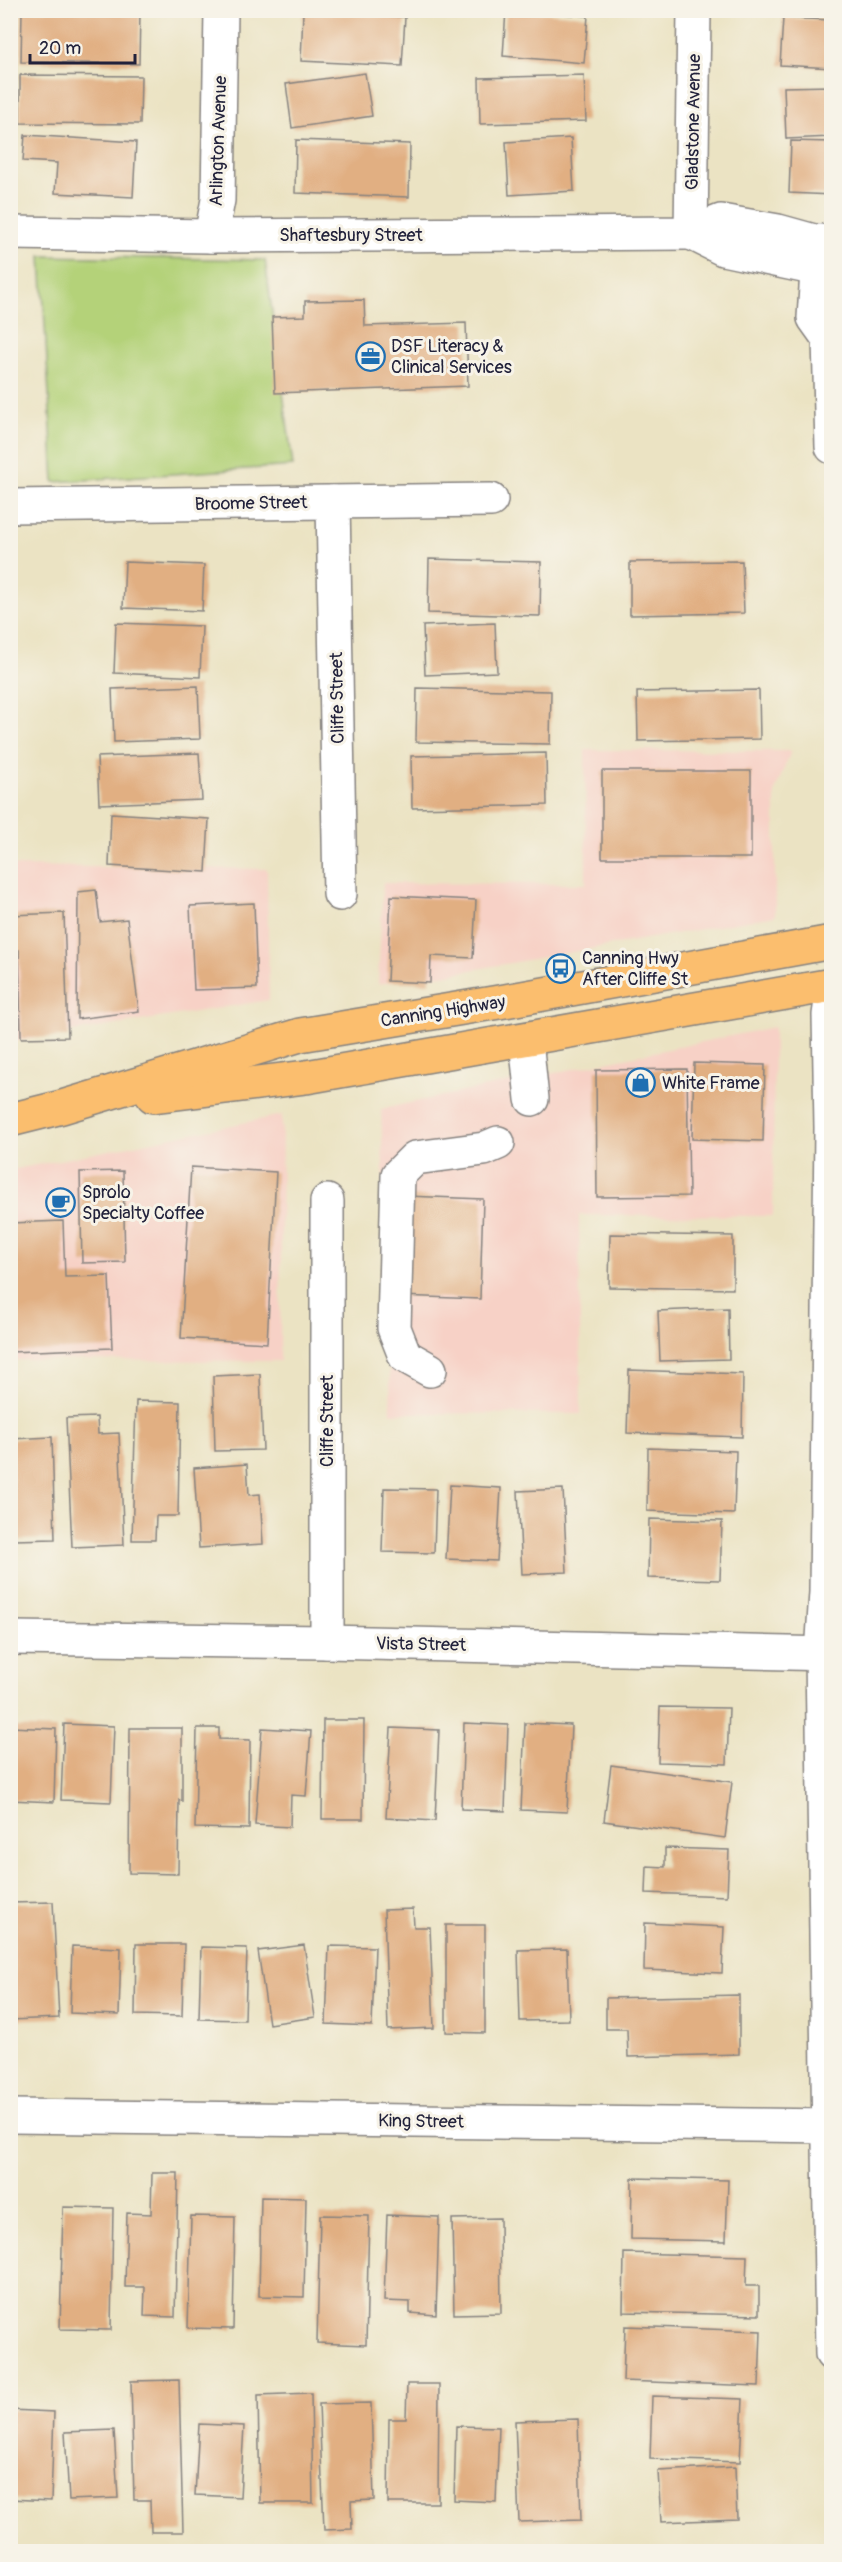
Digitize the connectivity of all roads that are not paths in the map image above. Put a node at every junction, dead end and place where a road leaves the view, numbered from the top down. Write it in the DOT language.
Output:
graph roads {
  1 [pos="221,10"];
  2 [pos="694,10"];
  3 [pos="10,233"];
  4 [pos="691,233"];
  5 [pos="211,236"];
  6 [pos="825,254"];
  7 [pos="830,337"];
  8 [pos="831,447"];
  9 [pos="491,500"];
  10 [pos="333,502"];
  11 [pos="10,506"];
  12 [pos="340,894"];
  13 [pos="831,942"];
  14 [pos="831,985"];
  15 [pos="831,994"];
  16 [pos="526,1040"];
  17 [pos="531,1099"];
  18 [pos="62,1107"];
  19 [pos="10,1120"];
  20 [pos="831,1128"];
  21 [pos="498,1143"];
  22 [pos="327,1201"];
  23 [pos="430,1370"];
  24 [pos="10,1638"];
  25 [pos="327,1642"];
  26 [pos="827,1654"];
  27 [pos="10,2116"];
  28 [pos="830,2126"];
  29 [pos="831,2354"];
  1 -- 5 [label="street, Arlington Avenue"];
  2 -- 4 [label="street, Gladstone Avenue"];
  3 -- 5 [label="street, Shaftesbury Street"];
  4 -- 5 [label="street, Shaftesbury Street"];
  4 -- 6 [label="street, Shaftesbury Street"];
  6 -- 7 [label="street"];
  7 -- 8 [label="street"];
  9 -- 10 [label="street, Broome Street"];
  10 -- 11 [label="street, Broome Street"];
  10 -- 12 [label="street, Cliffe Street"];
  13 -- 18 [label="highway, Canning Highway"];
  14 -- 16 [label="highway, Canning Highway"];
  15 -- 20 [label="street"];
  16 -- 17 [label="street"];
  16 -- 18 [label="highway, Canning Highway"];
  18 -- 19 [label="highway, Canning Highway"];
  20 -- 26 [label="street"];
  21 -- 23 [label="street"];
  22 -- 25 [label="street, Cliffe Street"];
  24 -- 25 [label="street, Vista Street"];
  25 -- 26 [label="street, Vista Street"];
  26 -- 28 [label="street"];
  27 -- 28 [label="street, King Street"];
  28 -- 29 [label="street"];
}
